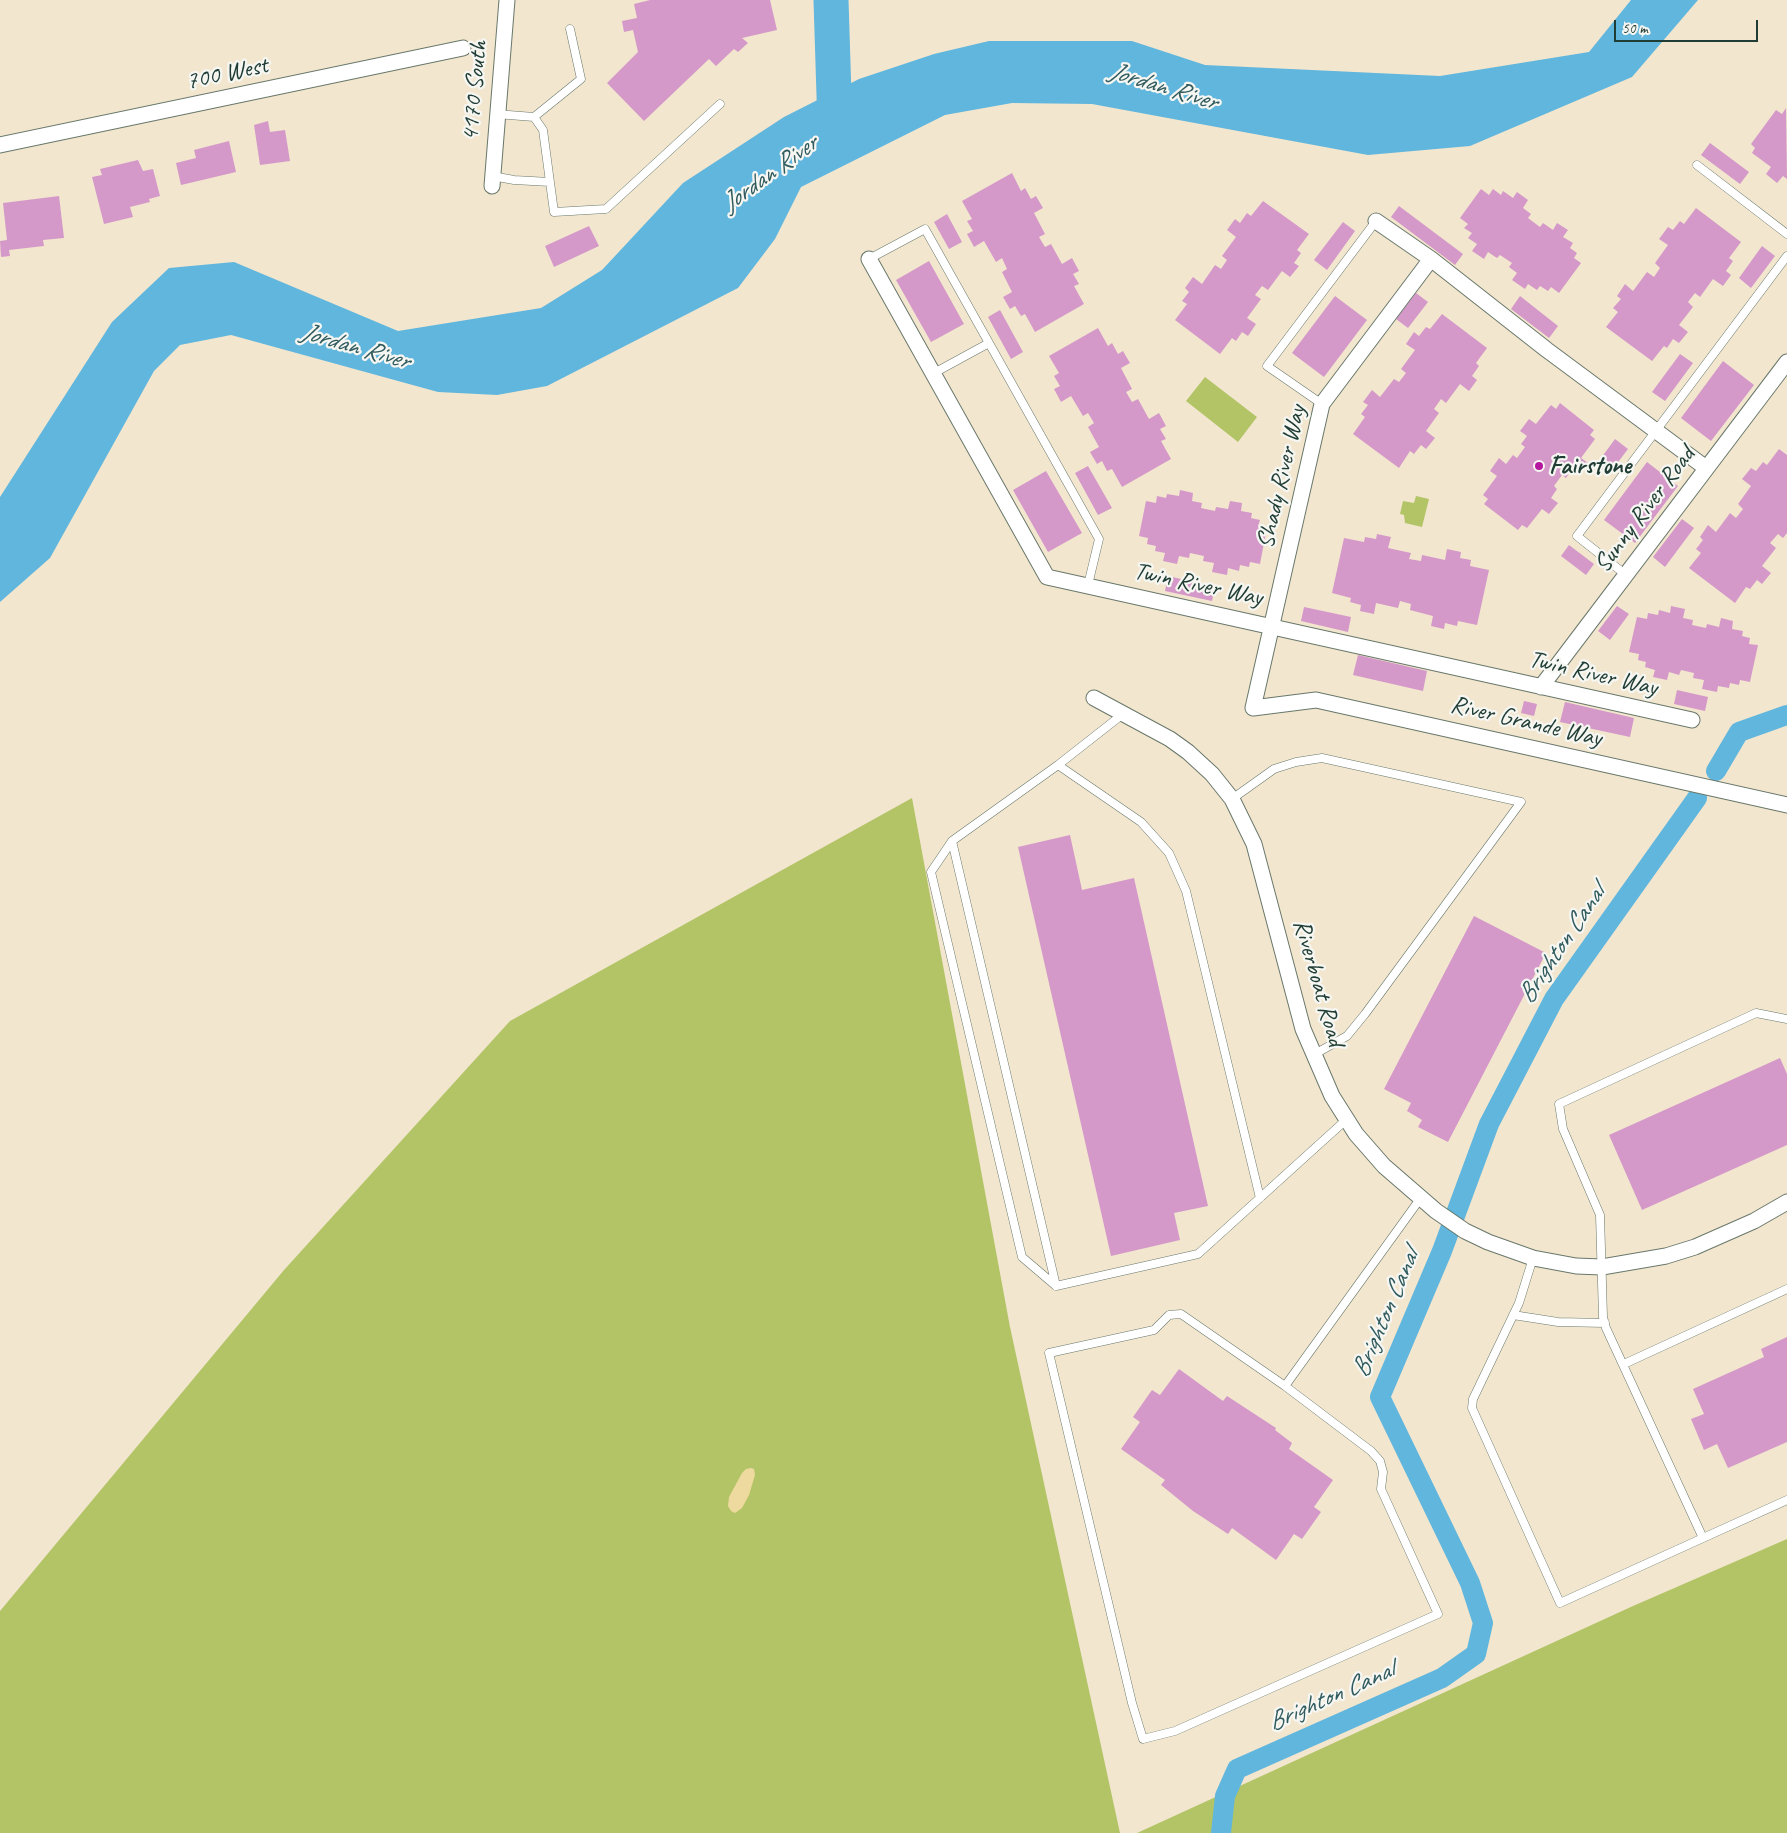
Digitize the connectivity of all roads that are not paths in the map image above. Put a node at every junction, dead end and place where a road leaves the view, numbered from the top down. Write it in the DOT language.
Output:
graph roads {
  1 [pos="507,0"];
  2 [pos="570,29"];
  3 [pos="463,48"];
  4 [pos="720,104"];
  5 [pos="496,114"];
  6 [pos="534,117"];
  7 [pos="0,145"];
  8 [pos="1697,165"];
  9 [pos="492,181"];
  10 [pos="550,182"];
  11 [pos="1376,221"];
  12 [pos="1787,234"];
  13 [pos="1787,256"];
  14 [pos="1431,259"];
  15 [pos="869,260"];
  16 [pos="989,343"];
  17 [pos="1787,362"];
  18 [pos="934,373"];
  19 [pos="1322,404"];
  20 [pos="1655,432"];
  21 [pos="1706,468"];
  22 [pos="1626,575"];
  23 [pos="1088,585"];
  24 [pos="1273,625"];
  25 [pos="1541,687"];
  26 [pos="1094,698"];
  27 [pos="1253,708"];
  28 [pos="1123,714"];
  29 [pos="1692,720"];
  30 [pos="1058,765"];
  31 [pos="1232,799"];
  32 [pos="1787,805"];
  33 [pos="952,842"];
  34 [pos="1787,1019"];
  35 [pos="1312,1055"];
  36 [pos="1347,1119"];
  37 [pos="1260,1198"];
  38 [pos="1420,1199"];
  39 [pos="1787,1202"];
  40 [pos="1533,1258"];
  41 [pos="1602,1266"];
  42 [pos="1056,1286"];
  43 [pos="1787,1289"];
  44 [pos="1513,1314"];
  45 [pos="1605,1323"];
  46 [pos="1624,1364"];
  47 [pos="1285,1386"];
  48 [pos="1787,1500"];
  49 [pos="1703,1538"];
  1 -- 5 [label="street, 4170 South"];
  2 -- 6 [label="lane"];
  3 -- 7 [label="street, 700 West"];
  4 -- 10 [label="lane"];
  5 -- 6 [label="lane"];
  5 -- 9 [label="street, 4170 South"];
  6 -- 10 [label="lane"];
  8 -- 12 [label="lane"];
  9 -- 10 [label="lane"];
  11 -- 14 [label="street"];
  11 -- 19 [label="lane"];
  13 -- 20 [label="lane"];
  14 -- 19 [label="street, Shady River Way"];
  14 -- 20 [label="street"];
  15 -- 16 [label="lane"];
  15 -- 18 [label="street, Twin River Way"];
  16 -- 18 [label="lane"];
  16 -- 23 [label="lane"];
  17 -- 21 [label="street, Sunny River Road"];
  18 -- 23 [label="street, Twin River Way"];
  19 -- 24 [label="street, Shady River Way"];
  20 -- 21 [label="street"];
  20 -- 22 [label="lane"];
  21 -- 22 [label="street, Sunny River Road"];
  22 -- 25 [label="street, Sunny River Road"];
  23 -- 24 [label="street, Twin River Way"];
  24 -- 25 [label="street, Twin River Way"];
  24 -- 27 [label="street, Shady River Way"];
  25 -- 29 [label="street, Twin River Way"];
  26 -- 28 [label="street, Riverboat Road"];
  27 -- 32 [label="street, River Grande Way"];
  28 -- 30 [label="lane"];
  28 -- 31 [label="street, Riverboat Road"];
  30 -- 33 [label="lane"];
  30 -- 37 [label="lane"];
  31 -- 35 [label="street, Riverboat Road"];
  31 -- 35 [label="lane"];
  33 -- 42 [label="lane"];
  33 -- 42 [label="lane"];
  34 -- 41 [label="lane"];
  35 -- 36 [label="street, Riverboat Road"];
  36 -- 37 [label="lane"];
  36 -- 38 [label="street, Riverboat Road"];
  37 -- 42 [label="lane"];
  38 -- 40 [label="street, Riverboat Road"];
  38 -- 47 [label="lane"];
  39 -- 41 [label="street, Riverboat Road"];
  40 -- 41 [label="street, Riverboat Road"];
  40 -- 44 [label="lane"];
  41 -- 45 [label="lane"];
  43 -- 46 [label="lane"];
  44 -- 45 [label="lane"];
  44 -- 49 [label="lane"];
  45 -- 46 [label="lane"];
  46 -- 49 [label="lane"];
  47 -- 47 [label="lane"];
  48 -- 49 [label="lane"];
}
